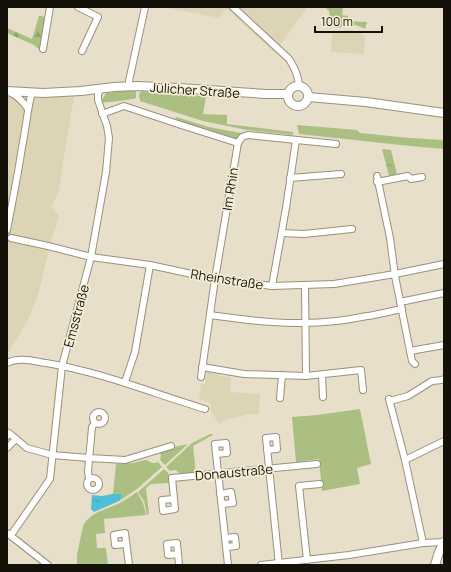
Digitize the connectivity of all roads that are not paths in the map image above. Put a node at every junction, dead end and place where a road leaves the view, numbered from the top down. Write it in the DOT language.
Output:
graph roads {
  1 [pos="50,7"];
  2 [pos="78,7"];
  3 [pos="145,7"];
  4 [pos="233,7"];
  5 [pos="43,49"];
  6 [pos="82,51"];
  7 [pos="299,85"];
  8 [pos="130,86"];
  9 [pos="101,88"];
  10 [pos="7,91"];
  11 [pos="32,92"];
  12 [pos="288,94"];
  13 [pos="308,97"];
  14 [pos="28,109"];
  15 [pos="444,113"];
  16 [pos="102,114"];
  17 [pos="296,140"];
  18 [pos="238,143"];
  19 [pos="336,144"];
  20 [pos="341,174"];
  21 [pos="422,177"];
  22 [pos="290,178"];
  23 [pos="352,229"];
  24 [pos="7,230"];
  25 [pos="282,233"];
  26 [pos="9,241"];
  27 [pos="91,257"];
  28 [pos="444,264"];
  29 [pos="150,265"];
  30 [pos="395,274"];
  31 [pos="215,279"];
  32 [pos="272,286"];
  33 [pos="305,286"];
  34 [pos="444,293"];
  35 [pos="400,302"];
  36 [pos="402,309"];
  37 [pos="210,315"];
  38 [pos="305,323"];
  39 [pos="444,345"];
  40 [pos="410,351"];
  41 [pos="7,363"];
  42 [pos="415,364"];
  43 [pos="62,366"];
  44 [pos="202,367"];
  45 [pos="282,375"];
  46 [pos="322,375"];
  47 [pos="306,376"];
  48 [pos="201,377"];
  49 [pos="444,379"];
  50 [pos="125,382"];
  51 [pos="363,390"];
  52 [pos="323,397"];
  53 [pos="280,398"];
  54 [pos="205,409"];
  55 [pos="95,423"];
  56 [pos="7,436"];
  57 [pos="16,438"];
  58 [pos="444,441"];
  59 [pos="171,446"];
  60 [pos="7,448"];
  61 [pos="267,450"];
  62 [pos="52,454"];
  63 [pos="216,454"];
  64 [pos="89,458"];
  65 [pos="405,460"];
  66 [pos="317,464"];
  67 [pos="269,469"];
  68 [pos="218,474"];
  69 [pos="89,479"];
  70 [pos="320,484"];
  71 [pos="220,494"];
  72 [pos="174,498"];
  73 [pos="222,504"];
  74 [pos="9,534"];
  75 [pos="225,538"];
  76 [pos="444,542"];
  77 [pos="422,543"];
  78 [pos="126,544"];
  79 [pos="226,548"];
  80 [pos="178,554"];
  81 [pos="307,560"];
  82 [pos="279,564"];
  83 [pos="48,565"];
  84 [pos="129,565"];
  85 [pos="179,565"];
  86 [pos="228,565"];
  87 [pos="261,565"];
  88 [pos="435,565"];
  1 -- 5 [label="street"];
  2 -- 6 [label="street"];
  3 -- 8 [label="street"];
  4 -- 7 [label="street"];
  7 -- 12 [label="main road"];
  7 -- 13 [label="main road"];
  8 -- 9 [label="main road, Jülicher Straße"];
  8 -- 12 [label="main road, Jülicher Straße"];
  9 -- 11 [label="main road, Jülicher Straße"];
  9 -- 16 [label="street, Emsstraße"];
  10 -- 11 [label="main road, Jülicher Straße"];
  10 -- 14 [label="street"];
  11 -- 14 [label="street"];
  12 -- 13 [label="main road"];
  13 -- 15 [label="main road"];
  14 -- 24 [label="street"];
  16 -- 18 [label="street"];
  16 -- 27 [label="street, Emsstraße"];
  17 -- 18 [label="street"];
  17 -- 19 [label="street"];
  17 -- 22 [label="street"];
  18 -- 31 [label="street, Im Rhin"];
  20 -- 22 [label="street"];
  21 -- 30 [label="street"];
  22 -- 25 [label="street"];
  23 -- 25 [label="street"];
  24 -- 26 [label="street, Rheinstraße"];
  25 -- 32 [label="street"];
  26 -- 27 [label="street, Rheinstraße"];
  27 -- 29 [label="street, Rheinstraße"];
  27 -- 43 [label="street, Emsstraße"];
  28 -- 30 [label="street, Rheinstraße"];
  29 -- 31 [label="street, Rheinstraße"];
  29 -- 50 [label="street"];
  30 -- 33 [label="street, Rheinstraße"];
  30 -- 35 [label="street"];
  31 -- 32 [label="street, Rheinstraße"];
  31 -- 37 [label="street, Im Rhin"];
  32 -- 33 [label="street, Rheinstraße"];
  33 -- 38 [label="street"];
  34 -- 35 [label="street"];
  35 -- 36 [label="street"];
  36 -- 38 [label="street"];
  36 -- 40 [label="street"];
  37 -- 38 [label="street"];
  37 -- 44 [label="street, Im Rhin"];
  38 -- 47 [label="street"];
  39 -- 40 [label="street"];
  40 -- 42 [label="street"];
  41 -- 43 [label="street"];
  43 -- 50 [label="street"];
  43 -- 62 [label="street, Emsstraße"];
  44 -- 45 [label="street"];
  44 -- 48 [label="street, Im Rhin"];
  45 -- 47 [label="street"];
  45 -- 53 [label="street"];
  46 -- 47 [label="street"];
  46 -- 51 [label="street"];
  46 -- 52 [label="street"];
  49 -- 65 [label="street"];
  50 -- 54 [label="street"];
  55 -- 64 [label="street"];
  56 -- 57 [label="street"];
  57 -- 60 [label="street"];
  57 -- 62 [label="street"];
  58 -- 65 [label="street"];
  59 -- 64 [label="street"];
  61 -- 67 [label="street"];
  62 -- 64 [label="street"];
  62 -- 74 [label="street, Emsstraße"];
  63 -- 68 [label="street"];
  64 -- 69 [label="street"];
  65 -- 77 [label="street"];
  66 -- 67 [label="street, Donaustraße"];
  67 -- 68 [label="street, Donaustraße"];
  67 -- 82 [label="street"];
  68 -- 71 [label="street"];
  68 -- 72 [label="street, Donaustraße"];
  70 -- 81 [label="street"];
  71 -- 73 [label="street"];
  71 -- 73 [label="street"];
  73 -- 75 [label="street"];
  74 -- 83 [label="street"];
  75 -- 79 [label="street"];
  75 -- 79 [label="street"];
  76 -- 77 [label="street"];
  76 -- 88 [label="main road"];
  77 -- 81 [label="street"];
  78 -- 84 [label="street"];
  79 -- 86 [label="street"];
  80 -- 85 [label="street"];
  81 -- 82 [label="street"];
  82 -- 87 [label="street"];
}
